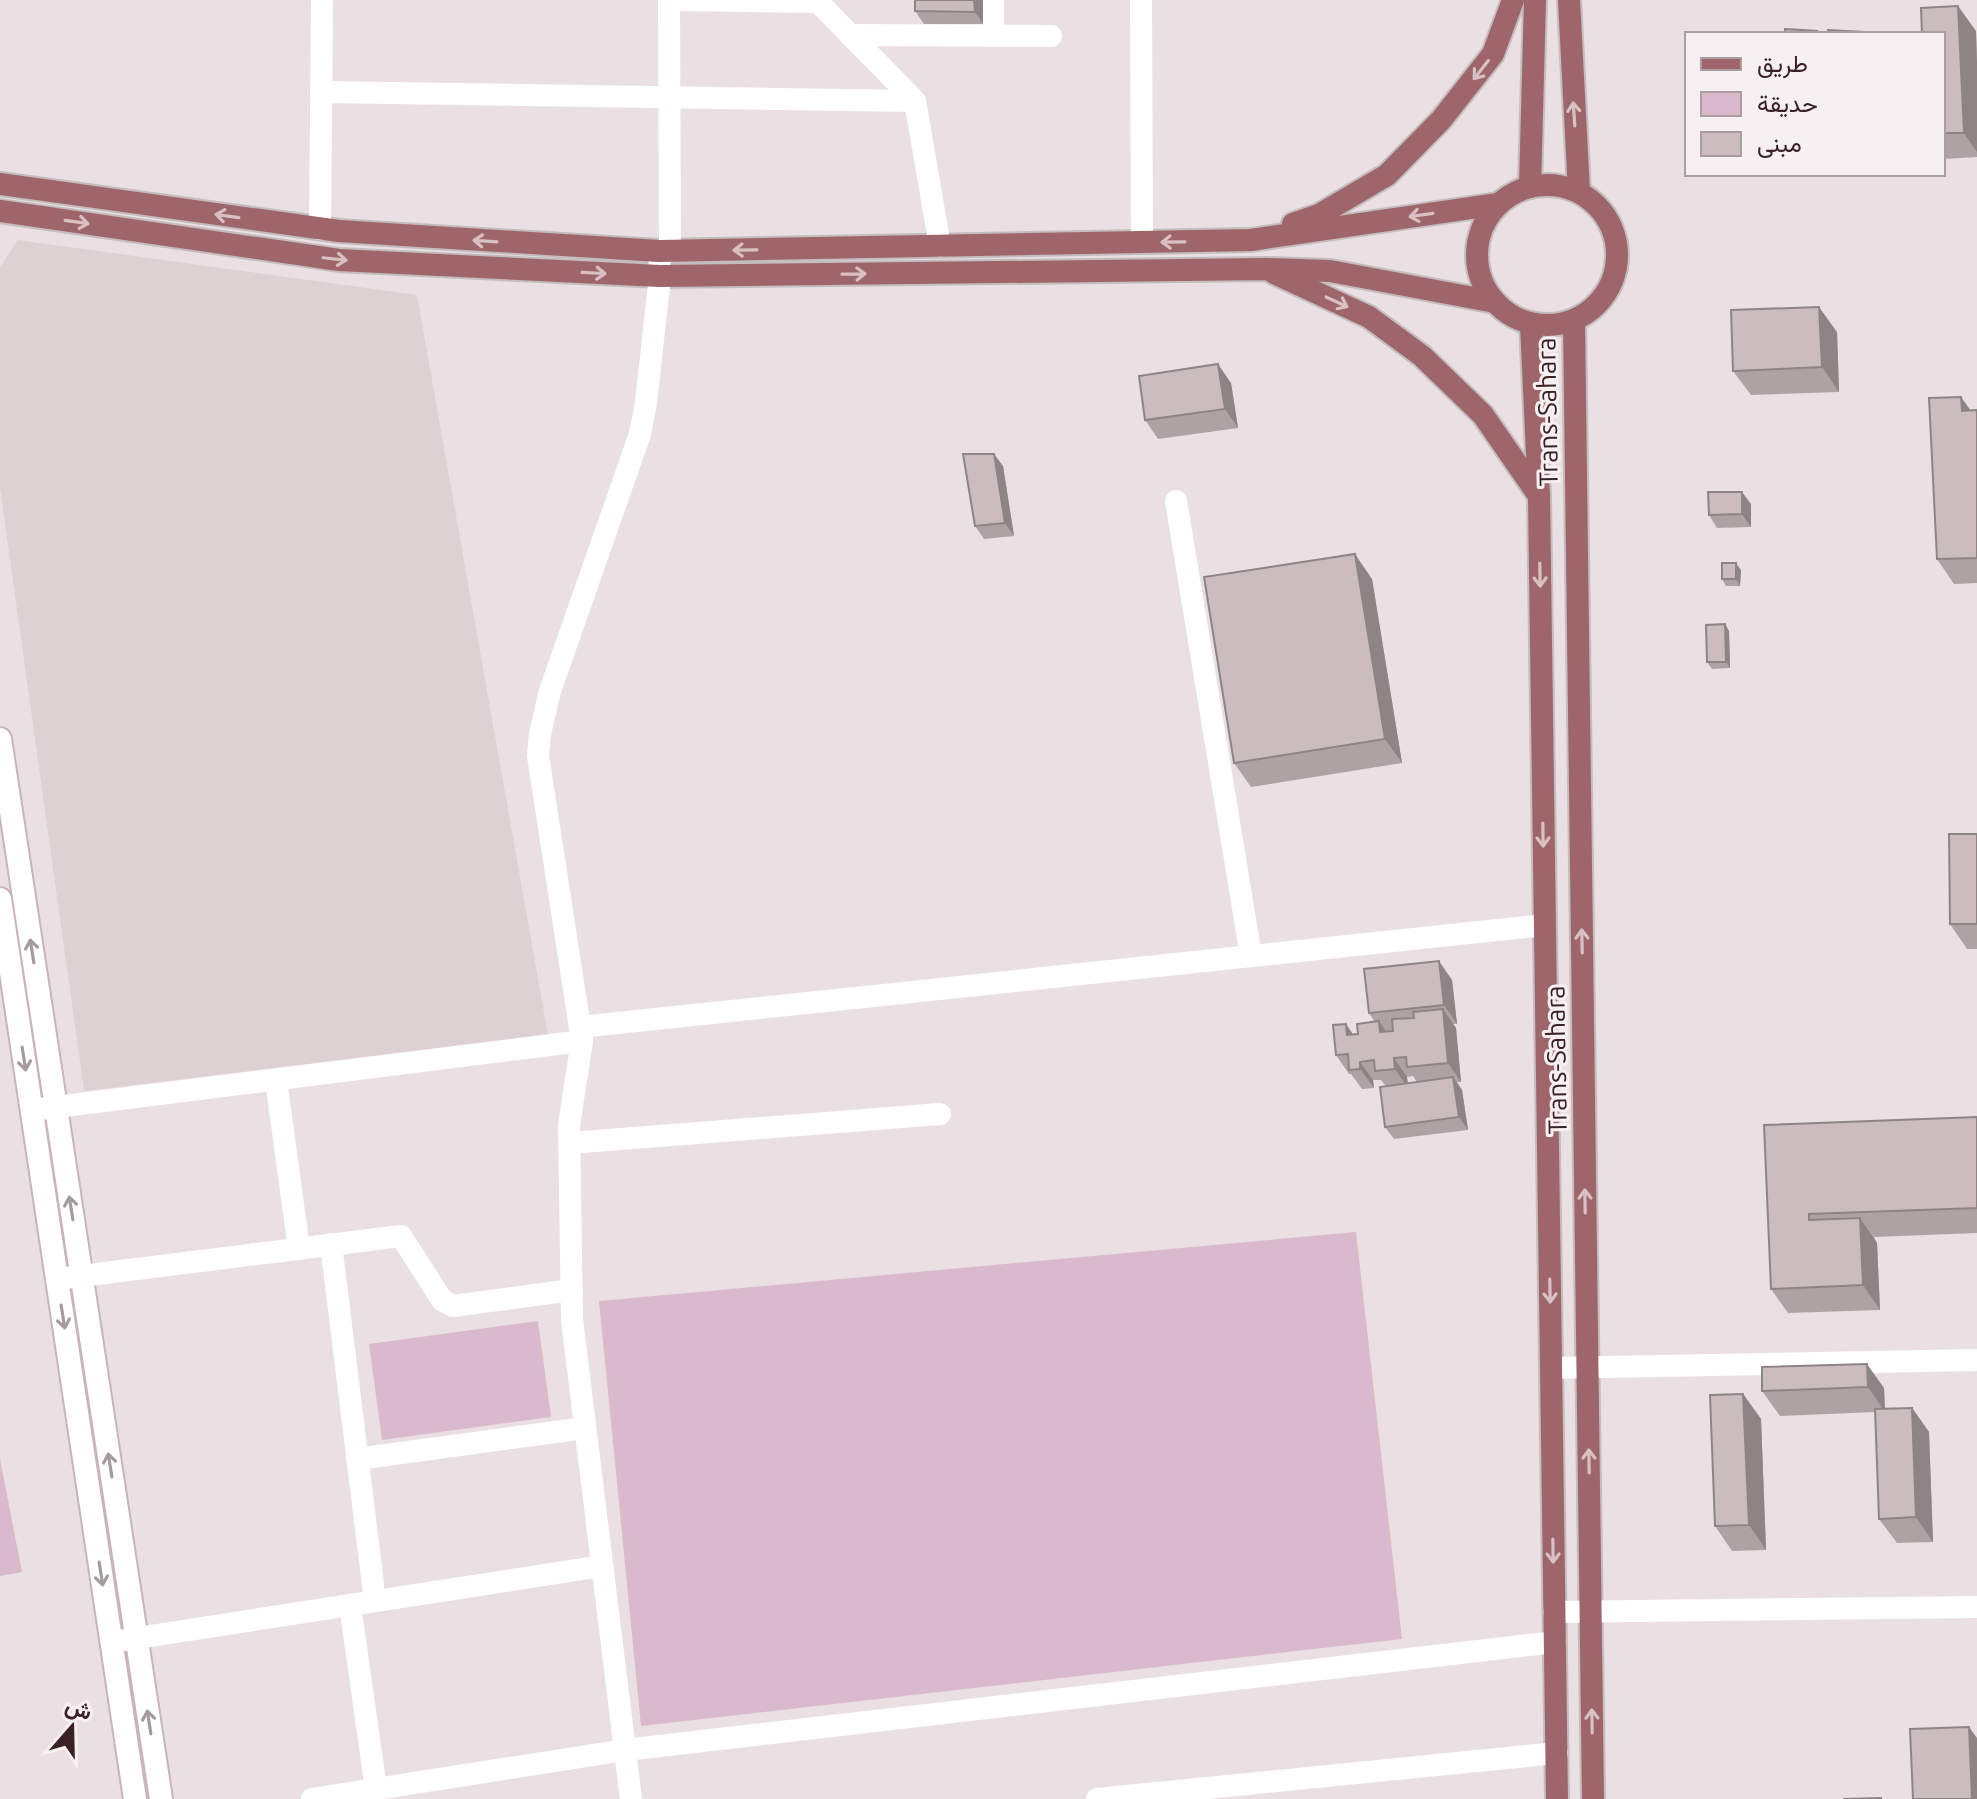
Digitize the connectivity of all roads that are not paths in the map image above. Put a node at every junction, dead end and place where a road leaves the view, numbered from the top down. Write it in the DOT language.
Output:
graph roads {
  1 [pos="322,0"];
  2 [pos="669,0"];
  3 [pos="675,0"];
  4 [pos="718,0"];
  5 [pos="993,0"];
  6 [pos="1141,0"];
  7 [pos="1513,0"];
  8 [pos="1535,0"];
  9 [pos="1569,0"];
  10 [pos="818,1"];
  11 [pos="850,35"];
  12 [pos="993,36"];
  13 [pos="1051,36"];
  14 [pos="321,92"];
  15 [pos="669,97"];
  16 [pos="915,101"];
  17 [pos="0,184"];
  18 [pos="1530,187"];
  19 [pos="1579,192"];
  20 [pos="1498,204"];
  21 [pos="0,211"];
  22 [pos="320,229"];
  23 [pos="1251,240"];
  24 [pos="1142,242"];
  25 [pos="940,246"];
  26 [pos="664,251"];
  27 [pos="1266,269"];
  28 [pos="660,276"];
  29 [pos="1495,302"];
  30 [pos="1574,321"];
  31 [pos="1531,324"];
  32 [pos="1539,497"];
  33 [pos="1176,501"];
  34 [pos="0,739"];
  35 [pos="0,899"];
  36 [pos="1545,925"];
  37 [pos="1251,956"];
  38 [pos="581,1034"];
  39 [pos="276,1080"];
  40 [pos="56,1107"];
  41 [pos="32,1110"];
  42 [pos="940,1114"];
  43 [pos="570,1143"];
  44 [pos="331,1244"];
  45 [pos="299,1249"];
  46 [pos="81,1276"];
  47 [pos="57,1279"];
  48 [pos="572,1290"];
  49 [pos="1977,1360"];
  50 [pos="1588,1367"];
  51 [pos="1551,1368"];
  52 [pos="585,1428"];
  53 [pos="357,1459"];
  54 [pos="602,1566"];
  55 [pos="375,1601"];
  56 [pos="350,1605"];
  57 [pos="1977,1607"];
  58 [pos="1554,1612"];
  59 [pos="1591,1612"];
  60 [pos="136,1638"];
  61 [pos="112,1642"];
  62 [pos="1555,1642"];
  63 [pos="625,1750"];
  64 [pos="1557,1753"];
  65 [pos="376,1789"];
  66 [pos="135,1799"];
  67 [pos="161,1799"];
  68 [pos="318,1799"];
  69 [pos="631,1799"];
  70 [pos="1097,1799"];
  71 [pos="1557,1799"];
  72 [pos="1593,1799"];
  1 -- 14 [label="street"];
  2 -- 15 [label="street"];
  3 -- 4 [label="street"];
  4 -- 10 [label="street"];
  5 -- 12 [label="street"];
  6 -- 24 [label="street"];
  7 -- 23 [label="main road, one-way"];
  8 -- 18 [label="main road"];
  19 -- 9 [label="main road, one-way"];
  10 -- 11 [label="street"];
  11 -- 12 [label="street"];
  11 -- 16 [label="street"];
  12 -- 13 [label="street"];
  14 -- 15 [label="street"];
  14 -- 22 [label="street"];
  15 -- 16 [label="street"];
  15 -- 26 [label="street"];
  16 -- 25 [label="street"];
  22 -- 17 [label="main road, one-way"];
  18 -- 19 [label="main road"];
  18 -- 20 [label="main road"];
  19 -- 30 [label="main road"];
  20 -- 23 [label="main road, one-way"];
  20 -- 29 [label="main road"];
  21 -- 28 [label="main road, one-way"];
  26 -- 22 [label="main road, one-way"];
  23 -- 24 [label="main road, one-way"];
  24 -- 25 [label="main road"];
  25 -- 26 [label="main road, one-way"];
  26 -- 28 [label="street"];
  28 -- 27 [label="main road, one-way"];
  27 -- 29 [label="main road"];
  27 -- 32 [label="main road, one-way"];
  28 -- 38 [label="street"];
  29 -- 31 [label="main road"];
  30 -- 31 [label="main road"];
  50 -- 30 [label="main road, Trans-Sahara, one-way"];
  31 -- 32 [label="main road, Trans-Sahara"];
  32 -- 36 [label="main road, Trans-Sahara, one-way"];
  33 -- 37 [label="street"];
  40 -- 34 [label="street, one-way"];
  35 -- 41 [label="street, one-way"];
  36 -- 37 [label="street"];
  36 -- 51 [label="main road, Trans-Sahara, one-way"];
  37 -- 38 [label="street"];
  38 -- 39 [label="street"];
  38 -- 43 [label="street"];
  39 -- 40 [label="street"];
  39 -- 45 [label="street"];
  40 -- 41 [label="street"];
  46 -- 40 [label="street, one-way"];
  41 -- 47 [label="street"];
  42 -- 43 [label="street"];
  43 -- 48 [label="street"];
  44 -- 45 [label="street"];
  44 -- 48 [label="street"];
  44 -- 53 [label="street"];
  45 -- 46 [label="street"];
  46 -- 47 [label="street"];
  60 -- 46 [label="street, one-way"];
  47 -- 61 [label="street, one-way"];
  48 -- 52 [label="street"];
  49 -- 50 [label="street"];
  50 -- 51 [label="street"];
  59 -- 50 [label="main road, Trans-Sahara, one-way"];
  51 -- 58 [label="main road, Trans-Sahara, one-way"];
  52 -- 53 [label="street"];
  52 -- 54 [label="street"];
  53 -- 55 [label="street"];
  54 -- 55 [label="street"];
  54 -- 63 [label="street"];
  55 -- 56 [label="street"];
  56 -- 60 [label="street"];
  56 -- 65 [label="street"];
  57 -- 59 [label="street"];
  58 -- 59 [label="street"];
  58 -- 62 [label="main road, Trans-Sahara"];
  72 -- 59 [label="main road, Trans-Sahara, one-way"];
  60 -- 61 [label="street"];
  67 -- 60 [label="street, one-way"];
  61 -- 66 [label="street"];
  62 -- 63 [label="street"];
  62 -- 64 [label="main road, Trans-Sahara"];
  63 -- 65 [label="street"];
  63 -- 69 [label="street"];
  64 -- 70 [label="street"];
  64 -- 71 [label="main road, Trans-Sahara"];
  65 -- 68 [label="street"];
}
